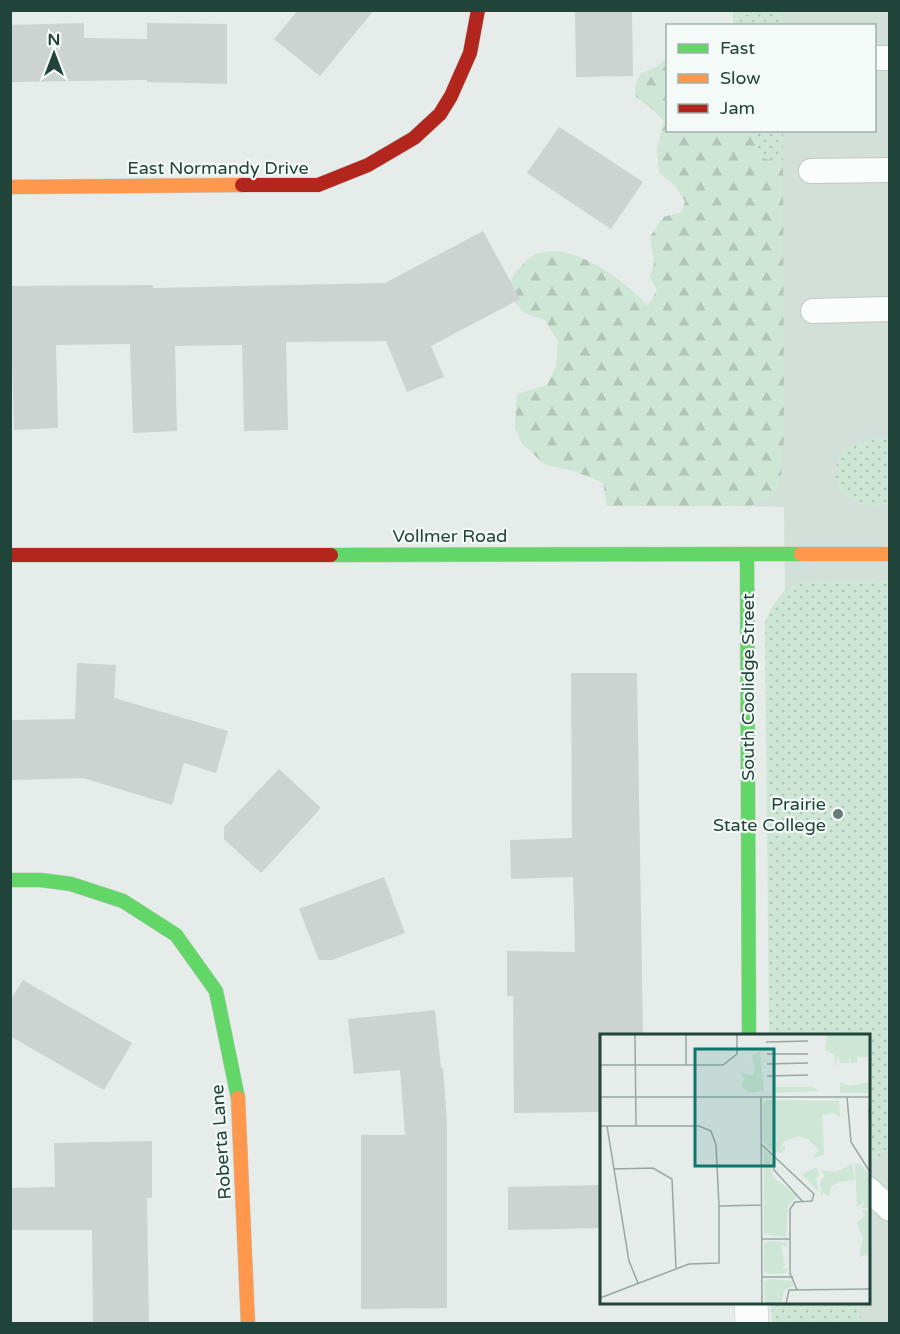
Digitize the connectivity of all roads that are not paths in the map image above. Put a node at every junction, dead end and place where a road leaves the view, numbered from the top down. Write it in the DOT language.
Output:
graph roads {
  1 [pos="478,10"];
  2 [pos="890,170"];
  3 [pos="811,171"];
  4 [pos="10,187"];
  5 [pos="890,309"];
  6 [pos="813,312"];
  7 [pos="747,554"];
  8 [pos="890,554"];
  9 [pos="10,555"];
  10 [pos="10,879"];
  11 [pos="749,1034"];
  12 [pos="870,1191"];
  13 [pos="890,1209"];
  14 [pos="752,1304"];
  15 [pos="248,1323"];
  16 [pos="752,1323"];
  1 -- 4 [label="street, East Normandy Drive"];
  2 -- 3 [label="lane"];
  5 -- 6 [label="lane"];
  7 -- 8 [label="street, Vollmer Road"];
  7 -- 9 [label="street, Vollmer Road"];
  7 -- 11 [label="street, South Coolidge Street"];
  10 -- 15 [label="street, Roberta Lane"];
  12 -- 13 [label="lane"];
  14 -- 16 [label="street"];
}
